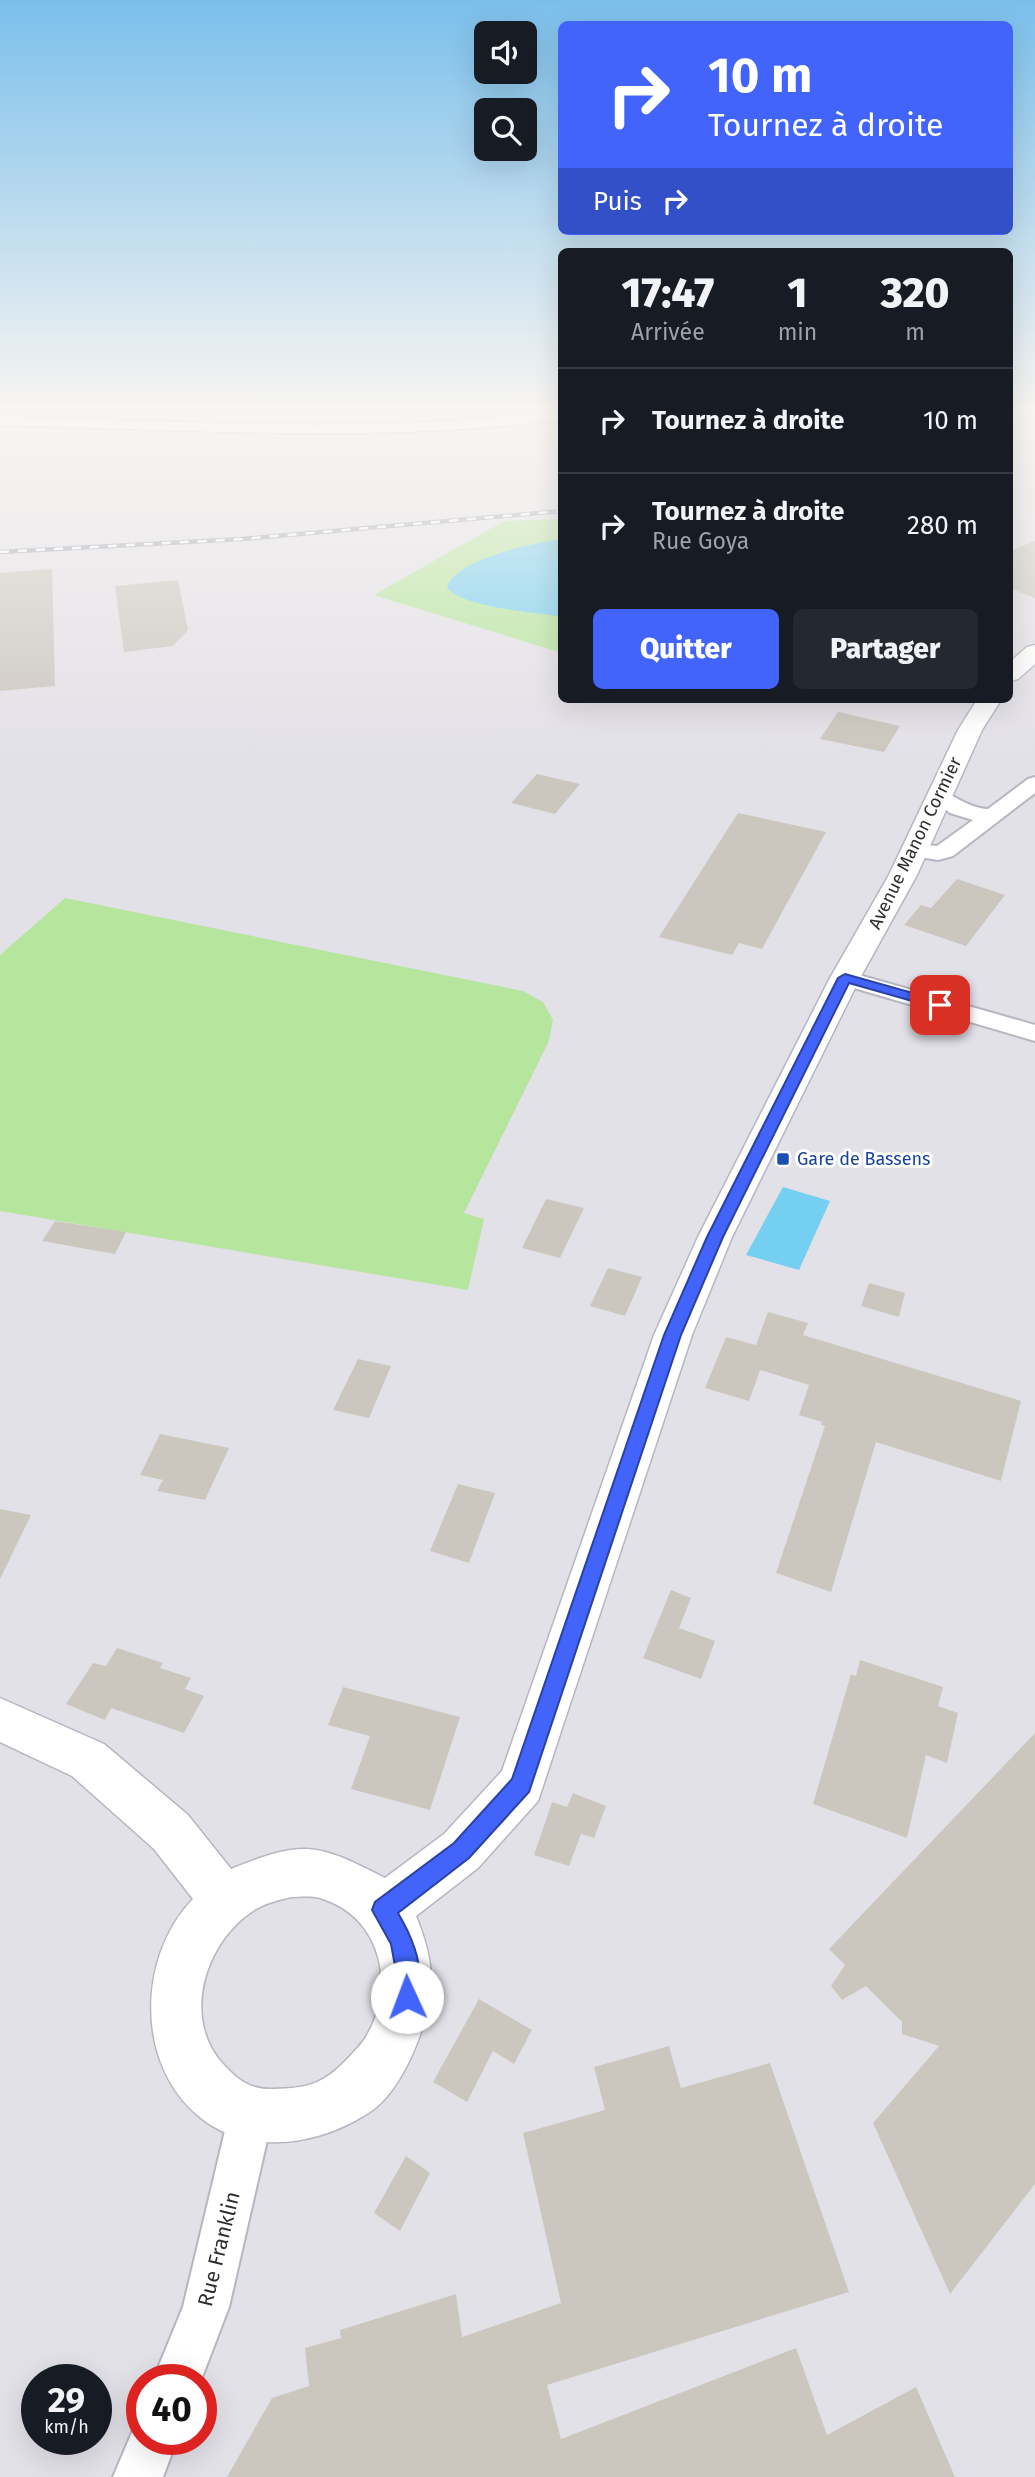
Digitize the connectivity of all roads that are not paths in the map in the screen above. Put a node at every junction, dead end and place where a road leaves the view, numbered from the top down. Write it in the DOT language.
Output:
graph roads {
  1 [pos="1035,652"];
  2 [pos="1013,671"];
  3 [pos="987,703"];
  4 [pos="1035,783"];
  5 [pos="939,796"];
  6 [pos="992,816"];
  7 [pos="915,850"];
  8 [pos="845,978"];
  9 [pos="1035,1032"];
  10 [pos="0,1719"];
  11 [pos="225,1901"];
  12 [pos="383,1910"];
  13 [pos="251,2114"];
  14 [pos="183,2364"];
  15 [pos="147,2455"];
  16 [pos="138,2477"];
  1 -- 2 [label="street"];
  3 -- 5 [label="street, Avenue Manon Cormier"];
  4 -- 6 [label="street"];
  5 -- 6 [label="street"];
  5 -- 7 [label="street, Avenue Manon Cormier"];
  6 -- 7 [label="street"];
  7 -- 8 [label="street, Avenue Manon Cormier"];
  8 -- 9 [label="street"];
  8 -- 12 [label="street, Avenue Manon Cormier"];
  10 -- 11 [label="street"];
  11 -- 12 [label="street"];
  11 -- 13 [label="street"];
  12 -- 13 [label="street"];
  13 -- 14 [label="street, Rue Franklin"];
  15 -- 16 [label="street"];
}
